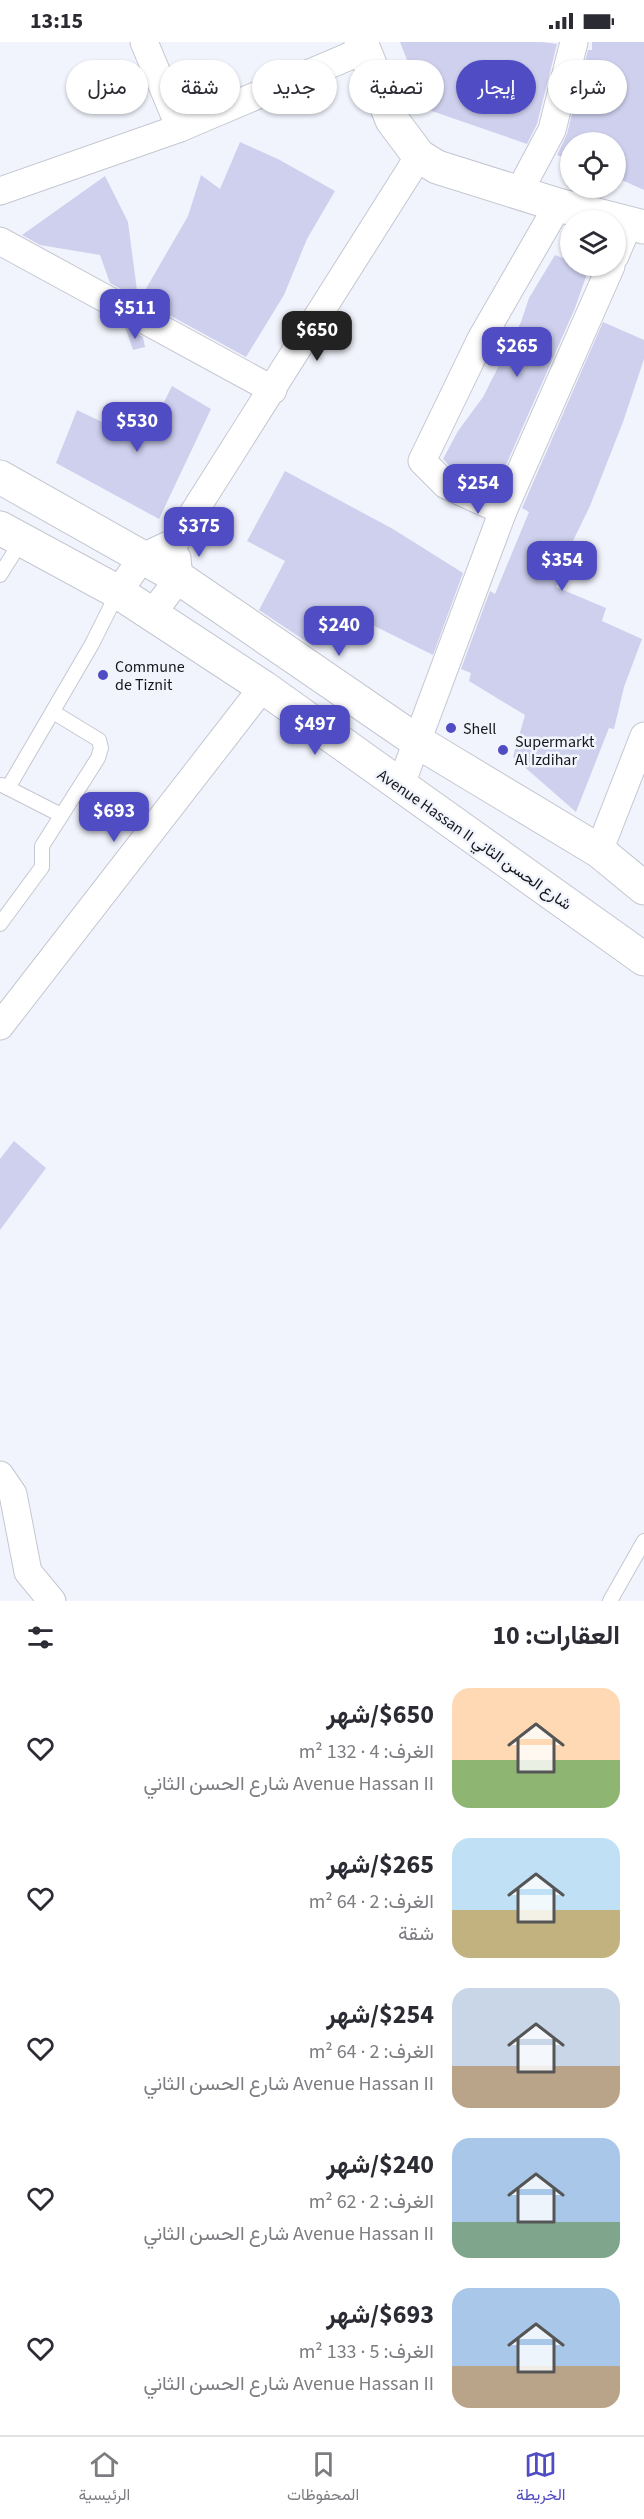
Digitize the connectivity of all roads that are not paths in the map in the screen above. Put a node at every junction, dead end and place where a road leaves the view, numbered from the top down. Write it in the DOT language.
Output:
graph roads {
  1 [pos="144,42"];
  2 [pos="574,42"];
  3 [pos="363,46"];
  4 [pos="180,128"];
  5 [pos="419,156"];
  6 [pos="0,191"];
  7 [pos="519,192"];
  8 [pos="558,205"];
  9 [pos="637,225"];
  10 [pos="626,240"];
  11 [pos="0,241"];
  12 [pos="607,276"];
  13 [pos="273,390"];
  14 [pos="0,477"];
  15 [pos="503,511"];
  16 [pos="7,542"];
  17 [pos="176,542"];
  18 [pos="143,557"];
  19 [pos="0,575"];
  20 [pos="179,578"];
  21 [pos="117,592"];
  22 [pos="152,614"];
  23 [pos="263,687"];
  24 [pos="53,712"];
  25 [pos="644,736"];
  26 [pos="418,742"];
  27 [pos="4,786"];
  28 [pos="400,786"];
  29 [pos="61,815"];
  30 [pos="599,851"];
  31 [pos="644,888"];
  32 [pos="0,924"];
  33 [pos="644,959"];
  34 [pos="0,1026"];
  35 [pos="0,1475"];
  36 [pos="644,1541"];
  37 [pos="52,1601"];
  38 [pos="610,1601"];
  1 -- 4 [label="street"];
  2 -- 7 [label="street"];
  3 -- 4 [label="street"];
  3 -- 5 [label="main road"];
  4 -- 6 [label="street"];
  5 -- 7 [label="main road"];
  5 -- 13 [label="street"];
  7 -- 8 [label="main road"];
  8 -- 9 [label="main road"];
  8 -- 15 [label="street"];
  9 -- 10 [label="street"];
  11 -- 13 [label="street"];
  12 -- 15 [label="street"];
  13 -- 17 [label="street"];
  14 -- 18 [label="main road"];
  15 -- 26 [label="street"];
  16 -- 19 [label="lane"];
  16 -- 21 [label="main road, Avenue Hassan II شارع الحسن الثاني"];
  17 -- 18 [label="street"];
  17 -- 20 [label="street"];
  18 -- 20 [label="main road"];
  18 -- 21 [label="street"];
  20 -- 22 [label="street"];
  20 -- 26 [label="main road"];
  21 -- 22 [label="main road, Avenue Hassan II شارع الحسن الثاني"];
  21 -- 24 [label="lane"];
  22 -- 23 [label="main road, Avenue Hassan II شارع الحسن الثاني"];
  23 -- 28 [label="main road, Avenue Hassan II شارع الحسن الثاني"];
  23 -- 34 [label="street"];
  24 -- 27 [label="lane"];
  24 -- 29 [label="lane"];
  25 -- 30 [label="street"];
  26 -- 28 [label="street"];
  26 -- 30 [label="main road"];
  27 -- 29 [label="lane"];
  28 -- 33 [label="main road, Avenue Hassan II شارع الحسن الثاني"];
  29 -- 32 [label="lane"];
  30 -- 31 [label="main road"];
  35 -- 37 [label="street"];
  36 -- 38 [label="lane"];
}
